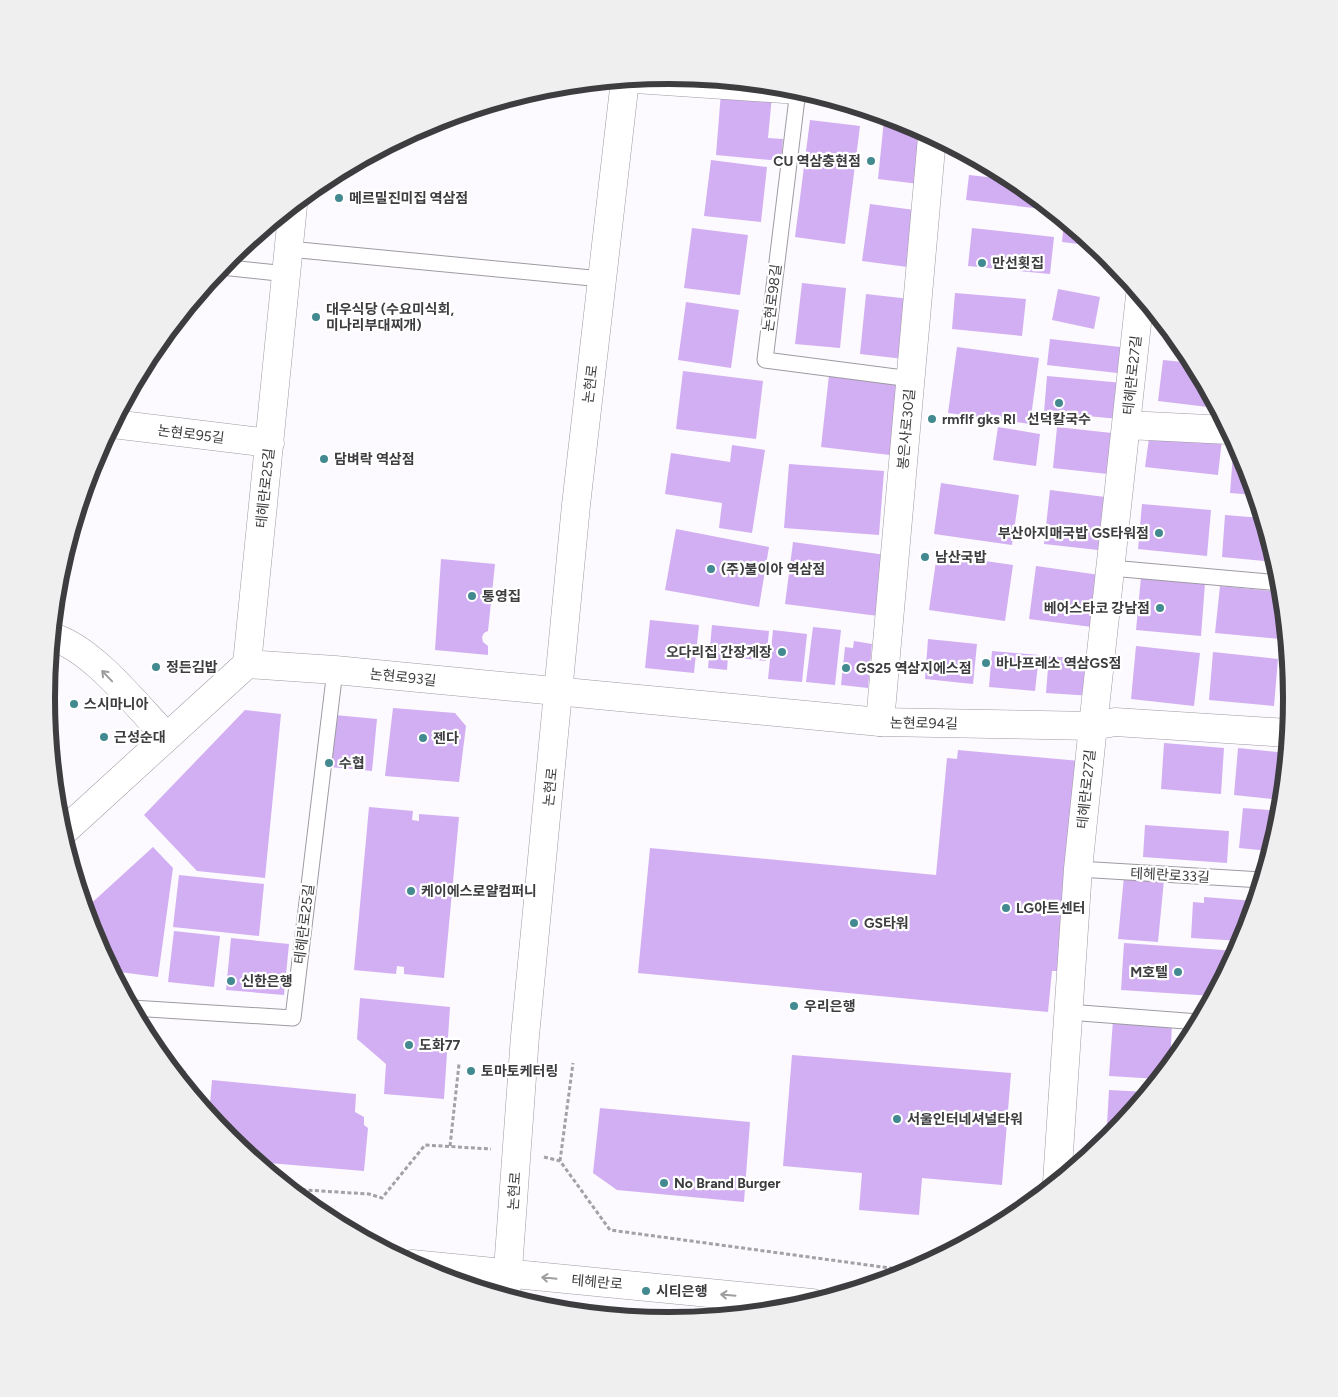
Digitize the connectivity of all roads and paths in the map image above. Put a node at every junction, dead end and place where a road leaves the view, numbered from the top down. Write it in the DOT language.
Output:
graph roads {
  1 [pos="624,86"];
  2 [pos="797,98"];
  3 [pos="931,144"];
  4 [pos="292,213"];
  5 [pos="288,261"];
  6 [pos="233,266"];
  7 [pos="602,279"];
  8 [pos="1139,304"];
  9 [pos="911,380"];
  10 [pos="119,425"];
  11 [pos="1127,425"];
  12 [pos="1221,430"];
  13 [pos="270,443"];
  14 [pos="1111,568"];
  15 [pos="1272,582"];
  16 [pos="58,638"];
  17 [pos="247,664"];
  18 [pos="334,670"];
  19 [pos="560,693"];
  20 [pos="880,722"];
  21 [pos="1093,726"];
  22 [pos="1282,733"];
  23 [pos="166,736"];
  24 [pos="69,827"];
  25 [pos="1078,869"];
  26 [pos="1255,880"];
  27 [pos="139,1008"];
  28 [pos="1068,1012"];
  29 [pos="1191,1021"];
  30 [pos="573,1063"];
  31 [pos="459,1064"];
  32 [pos="425,1144"];
  33 [pos="450,1146"];
  34 [pos="1063,1169"];
  35 [pos="300,1190"];
  36 [pos="896,1269"];
  37 [pos="453,1273"];
  38 [pos="507,1285"];
  39 [pos="786,1301"];
  1 -- 7 [label="street, 논현로"];
  2 -- 9 [label="lane, 논현로98길"];
  3 -- 9 [label="street, 봉은사로30길"];
  4 -- 5 [label="street, 테헤란로25길"];
  5 -- 6 [label="lane"];
  5 -- 7 [label="lane"];
  5 -- 13 [label="street, 테헤란로25길"];
  7 -- 19 [label="street, 논현로"];
  8 -- 11 [label="street, 테헤란로27길"];
  9 -- 20 [label="street, 봉은사로30길"];
  10 -- 13 [label="street, 논현로95길"];
  11 -- 12 [label="street, 테헤란로27길"];
  11 -- 14 [label="street, 테헤란로27길"];
  13 -- 17 [label="street, 테헤란로25길"];
  14 -- 15 [label="lane"];
  14 -- 21 [label="street, 테헤란로27길"];
  23 -- 16 [label="street, one-way"];
  17 -- 18 [label="street, 논현로93길"];
  17 -- 23 [label="street"];
  18 -- 19 [label="street, 논현로93길"];
  18 -- 27 [label="lane, 테헤란로25길"];
  19 -- 20 [label="street, 논현로94길"];
  19 -- 38 [label="street, 논현로"];
  20 -- 21 [label="street, 논현로94길"];
  21 -- 22 [label="street, 논현로94길"];
  21 -- 25 [label="street, 테헤란로27길"];
  23 -- 24 [label="street"];
  25 -- 26 [label="lane, 테헤란로33길"];
  25 -- 28 [label="street, 테헤란로27길"];
  28 -- 29 [label="lane"];
  28 -- 34 [label="street, 테헤란로27길"];
  30 -- 36 [label="path"];
  31 -- 33 [label="path"];
  32 -- 35 [label="path"];
  37 -- 38 [label="street, 테헤란로"];
  39 -- 38 [label="street, 테헤란로, one-way"];
}
